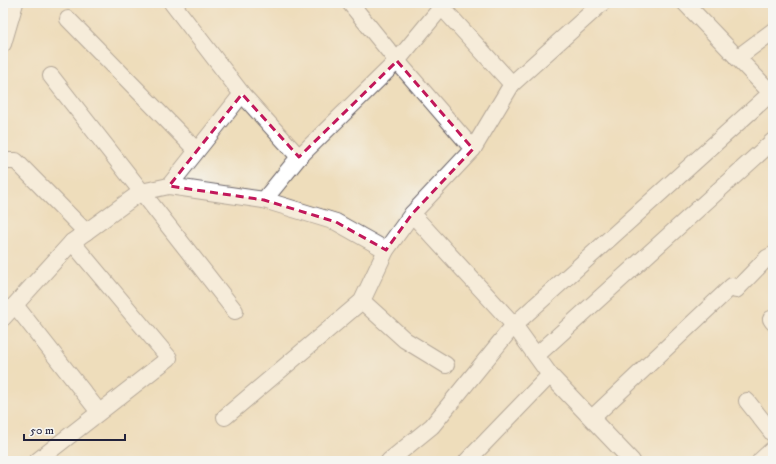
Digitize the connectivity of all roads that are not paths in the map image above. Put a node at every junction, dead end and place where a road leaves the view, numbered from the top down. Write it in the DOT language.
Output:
graph roads {
  1 [pos="15,3"];
  2 [pos="350,3"];
  3 [pos="685,3"];
  4 [pos="175,4"];
  5 [pos="442,4"];
  6 [pos="593,6"];
  7 [pos="68,19"];
  8 [pos="773,31"];
  9 [pos="3,44"];
  10 [pos="737,58"];
  11 [pos="397,61"];
  12 [pos="51,76"];
  13 [pos="512,84"];
  14 [pos="242,94"];
  15 [pos="772,94"];
  16 [pos="773,141"];
  17 [pos="472,149"];
  18 [pos="196,150"];
  19 [pos="299,157"];
  20 [pos="3,161"];
  21 [pos="169,186"];
  22 [pos="141,192"];
  23 [pos="264,200"];
  24 [pos="412,214"];
  25 [pos="86,232"];
  26 [pos="72,242"];
  27 [pos="386,250"];
  28 [pos="773,255"];
  29 [pos="362,301"];
  30 [pos="15,305"];
  31 [pos="235,311"];
  32 [pos="3,318"];
  33 [pos="514,325"];
  34 [pos="537,355"];
  35 [pos="446,365"];
  36 [pos="550,375"];
  37 [pos="747,401"];
  38 [pos="99,412"];
  39 [pos="225,417"];
  40 [pos="592,418"];
  41 [pos="773,434"];
  42 [pos="773,449"];
  43 [pos="624,458"];
  44 [pos="37,461"];
  45 [pos="389,461"];
  46 [pos="468,461"];
  47 [pos="760,461"];
  1 -- 9 [label="street"];
  2 -- 11 [label="street"];
  3 -- 10 [label="street"];
  4 -- 14 [label="street"];
  5 -- 11 [label="street"];
  5 -- 13 [label="street"];
  6 -- 13 [label="street"];
  7 -- 18 [label="street"];
  8 -- 10 [label="street"];
  10 -- 15 [label="street"];
  11 -- 17 [label="street"];
  11 -- 19 [label="street"];
  12 -- 22 [label="street"];
  13 -- 17 [label="street"];
  14 -- 18 [label="street"];
  14 -- 19 [label="street"];
  15 -- 33 [label="street"];
  16 -- 34 [label="street"];
  17 -- 24 [label="street"];
  18 -- 21 [label="street"];
  19 -- 23 [label="street"];
  20 -- 25 [label="street"];
  21 -- 22 [label="street"];
  21 -- 23 [label="street"];
  22 -- 25 [label="street"];
  22 -- 31 [label="street"];
  23 -- 27 [label="street"];
  24 -- 27 [label="street"];
  24 -- 33 [label="street"];
  25 -- 26 [label="street"];
  26 -- 30 [label="street"];
  26 -- 38 [label="street"];
  27 -- 29 [label="street"];
  28 -- 40 [label="street"];
  29 -- 35 [label="street"];
  29 -- 39 [label="street"];
  30 -- 32 [label="street"];
  30 -- 38 [label="street"];
  33 -- 34 [label="street"];
  33 -- 45 [label="street"];
  34 -- 36 [label="street"];
  36 -- 40 [label="street"];
  36 -- 46 [label="street"];
  37 -- 41 [label="street"];
  38 -- 44 [label="street"];
  40 -- 43 [label="street"];
  42 -- 47 [label="street"];
}
